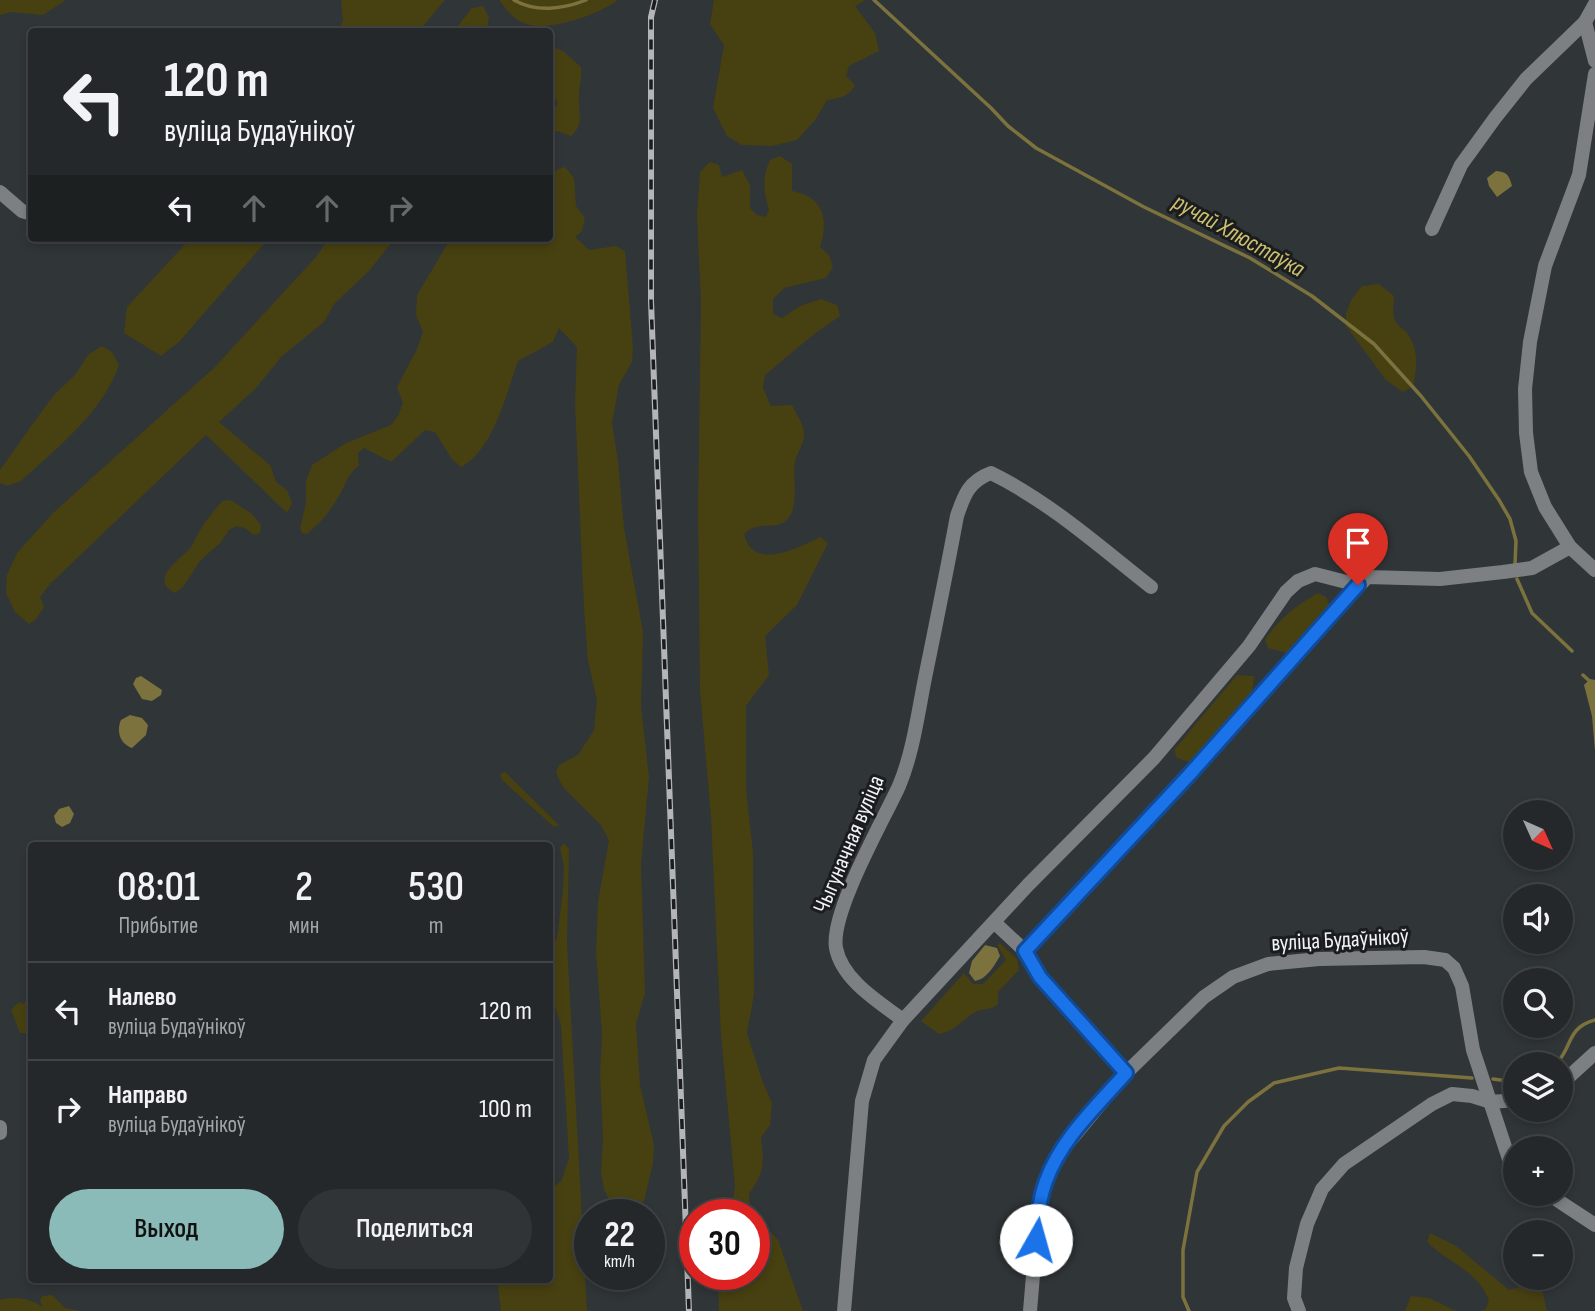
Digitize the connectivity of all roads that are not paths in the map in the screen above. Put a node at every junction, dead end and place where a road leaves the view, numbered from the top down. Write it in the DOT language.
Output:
graph roads {
  1 [pos="1595,4"];
  2 [pos="1585,22"];
  3 [pos="1595,61"];
  4 [pos="1595,74"];
  5 [pos="0,192"];
  6 [pos="28,213"];
  7 [pos="1432,229"];
  8 [pos="1570,547"];
  9 [pos="1595,570"];
  10 [pos="1362,581"];
  11 [pos="1151,587"];
  12 [pos="995,923"];
  13 [pos="1025,951"];
  14 [pos="903,1020"];
  15 [pos="1595,1054"];
  16 [pos="1126,1073"];
  17 [pos="1573,1073"];
  18 [pos="1503,1101"];
  19 [pos="1490,1102"];
  20 [pos="1503,1141"];
  21 [pos="1566,1206"];
  22 [pos="1595,1226"];
  23 [pos="844,1311"];
  24 [pos="1030,1311"];
  25 [pos="1299,1311"];
  1 -- 2 [label="street"];
  2 -- 3 [label="street"];
  2 -- 7 [label="street"];
  4 -- 8 [label="street"];
  5 -- 6 [label="street"];
  8 -- 9 [label="street"];
  8 -- 10 [label="street"];
  10 -- 12 [label="street"];
  10 -- 13 [label="street"];
  11 -- 14 [label="street, Чыгуначная вуліца"];
  12 -- 13 [label="street"];
  12 -- 14 [label="street"];
  13 -- 16 [label="street"];
  14 -- 23 [label="street"];
  15 -- 17 [label="street"];
  16 -- 19 [label="street, вуліца Будаўнікоў"];
  16 -- 24 [label="street, вуліца Будаўнікоў"];
  18 -- 19 [label="street"];
  19 -- 20 [label="street, вуліца Будаўнікоў"];
  19 -- 25 [label="street"];
  21 -- 22 [label="street"];
}
